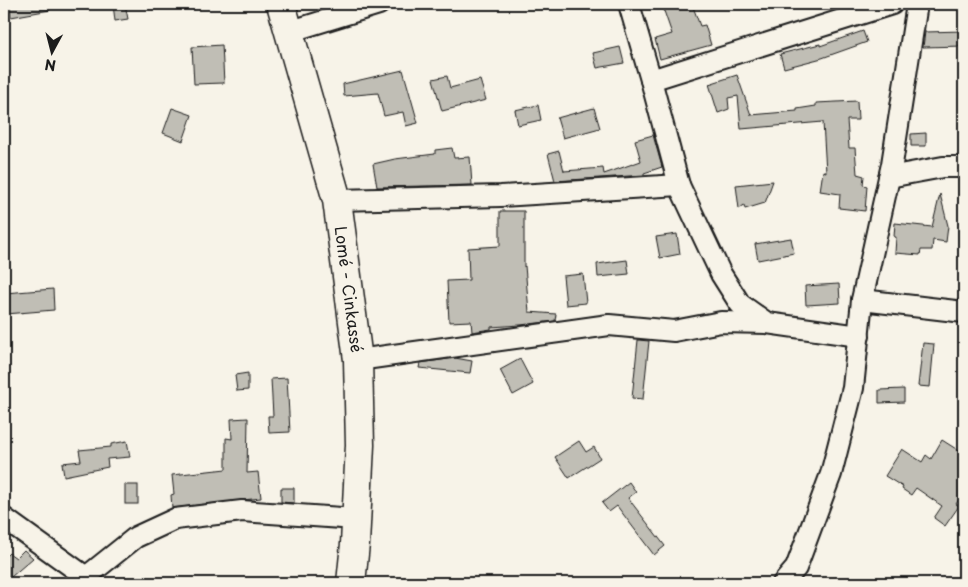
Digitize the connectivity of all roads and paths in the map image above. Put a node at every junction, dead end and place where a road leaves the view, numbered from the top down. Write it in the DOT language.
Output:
graph roads {
  1 [pos="281,4"];
  2 [pos="379,4"];
  3 [pos="629,4"];
  4 [pos="892,4"];
  5 [pos="917,4"];
  6 [pos="288,32"];
  7 [pos="651,80"];
  8 [pos="964,167"];
  9 [pos="889,177"];
  10 [pos="679,185"];
  11 [pos="337,200"];
  12 [pos="862,300"];
  13 [pos="964,312"];
  14 [pos="767,323"];
  15 [pos="859,336"];
  16 [pos="358,360"];
  17 [pos="4,518"];
  18 [pos="356,519"];
  19 [pos="87,580"];
  20 [pos="351,583"];
  21 [pos="784,583"];
  1 -- 6 [label="highway, Lomé - Cinkassé"];
  2 -- 6 [label="street"];
  3 -- 7 [label="street"];
  4 -- 7 [label="street"];
  5 -- 9 [label="street"];
  6 -- 11 [label="highway, Lomé - Cinkassé"];
  7 -- 10 [label="street"];
  8 -- 9 [label="street"];
  9 -- 12 [label="street"];
  10 -- 11 [label="street"];
  10 -- 14 [label="street"];
  11 -- 16 [label="highway, Lomé - Cinkassé"];
  12 -- 13 [label="street"];
  12 -- 15 [label="street"];
  14 -- 15 [label="street"];
  14 -- 16 [label="street"];
  15 -- 21 [label="street"];
  16 -- 18 [label="highway, Lomé - Cinkassé"];
  17 -- 19 [label="street"];
  18 -- 19 [label="street"];
  18 -- 20 [label="highway, Lomé - Cinkassé"];
}
